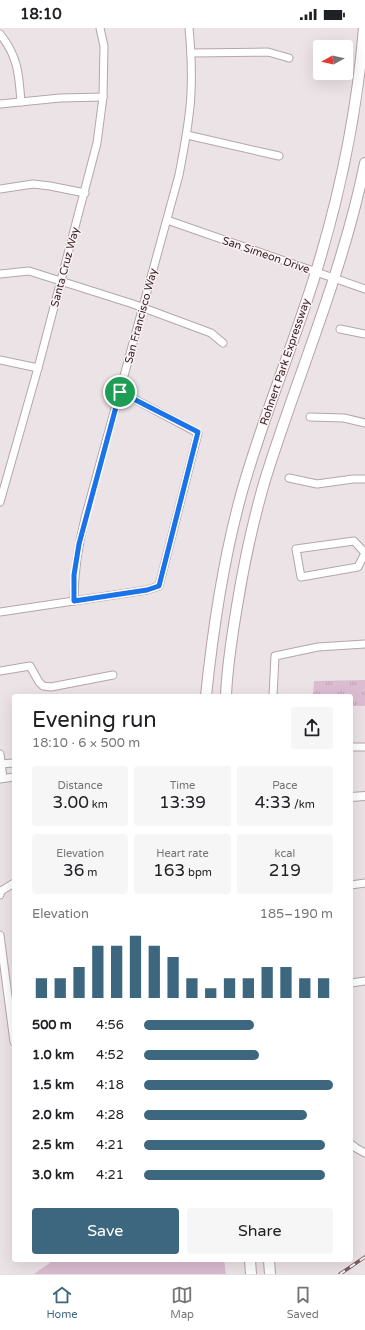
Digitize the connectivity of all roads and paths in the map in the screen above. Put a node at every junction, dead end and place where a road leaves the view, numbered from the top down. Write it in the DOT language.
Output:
graph roads {
  1 [pos="100,28"];
  2 [pos="189,28"];
  3 [pos="364,28"];
  4 [pos="0,34"];
  5 [pos="191,53"];
  6 [pos="289,58"];
  7 [pos="103,97"];
  8 [pos="21,102"];
  9 [pos="0,104"];
  10 [pos="186,136"];
  11 [pos="279,156"];
  12 [pos="365,163"];
  13 [pos="0,188"];
  14 [pos="85,193"];
  15 [pos="167,220"];
  16 [pos="316,272"];
  17 [pos="0,274"];
  18 [pos="334,279"];
  19 [pos="61,282"];
  20 [pos="365,289"];
  21 [pos="143,308"];
  22 [pos="340,328"];
  23 [pos="365,334"];
  24 [pos="223,343"];
  25 [pos="0,360"];
  26 [pos="38,368"];
  27 [pos="120,392"];
  28 [pos="310,417"];
  29 [pos="365,424"];
  30 [pos="290,478"];
  31 [pos="365,479"];
  32 [pos="0,502"];
  33 [pos="365,553"];
  34 [pos="74,601"];
  35 [pos="0,612"];
  36 [pos="365,644"];
  37 [pos="0,671"];
  38 [pos="113,675"];
  39 [pos="206,694"];
  40 [pos="226,694"];
  41 [pos="273,694"];
  42 [pos="353,747"];
  43 [pos="365,747"];
  44 [pos="0,754"];
  45 [pos="12,763"];
  46 [pos="1,764"];
  47 [pos="12,777"];
  48 [pos="2,778"];
  49 [pos="365,796"];
  50 [pos="353,797"];
  51 [pos="365,882"];
  52 [pos="12,884"];
  53 [pos="353,885"];
  54 [pos="0,895"];
  55 [pos="0,935"];
  56 [pos="365,981"];
  57 [pos="353,983"];
  58 [pos="12,1027"];
  59 [pos="353,1145"];
  60 [pos="365,1153"];
  61 [pos="250,1262"];
  62 [pos="269,1262"];
  63 [pos="251,1274"];
  64 [pos="270,1274"];
  1 -- 7 [label="street, Santa Cruz Way"];
  2 -- 5 [label="street, San Francisco Way"];
  3 -- 16 [label="main road, Rohnert Park Expressway"];
  4 -- 8 [label="street"];
  5 -- 6 [label="street"];
  5 -- 10 [label="street, San Francisco Way"];
  7 -- 8 [label="street"];
  7 -- 14 [label="street, Santa Cruz Way"];
  8 -- 9 [label="street"];
  10 -- 11 [label="street"];
  10 -- 15 [label="street, San Francisco Way"];
  12 -- 18 [label="main road, Rohnert Park Expressway"];
  13 -- 14 [label="street"];
  14 -- 19 [label="street, Santa Cruz Way"];
  15 -- 16 [label="street, San Simeon Drive"];
  15 -- 21 [label="street, San Francisco Way"];
  16 -- 18 [label="street, San Simeon Drive"];
  16 -- 39 [label="main road, Rohnert Park Expressway"];
  17 -- 19 [label="street"];
  18 -- 20 [label="street, San Simeon Drive"];
  18 -- 40 [label="main road, Rohnert Park Expressway"];
  19 -- 21 [label="street"];
  19 -- 26 [label="street, Santa Cruz Way"];
  21 -- 24 [label="street"];
  21 -- 27 [label="street, San Francisco Way"];
  22 -- 23 [label="street"];
  25 -- 26 [label="street"];
  26 -- 32 [label="street, Santa Cruz Way"];
  27 -- 34 [label="street, San Francisco Way"];
  27 -- 34 [label="street"];
  28 -- 29 [label="street"];
  30 -- 31 [label="street"];
  33 -- 33 [label="street"];
  34 -- 35 [label="street"];
  36 -- 41 [label="street"];
  37 -- 38 [label="street"];
  42 -- 43 [label="street"];
  44 -- 46 [label="street"];
  45 -- 46 [label="street"];
  46 -- 48 [label="street"];
  47 -- 48 [label="street"];
  49 -- 50 [label="street"];
  51 -- 53 [label="street"];
  52 -- 54 [label="street"];
  55 -- 58 [label="street"];
  56 -- 57 [label="street"];
  59 -- 60 [label="street"];
  61 -- 63 [label="main road"];
  62 -- 64 [label="main road"];
}
